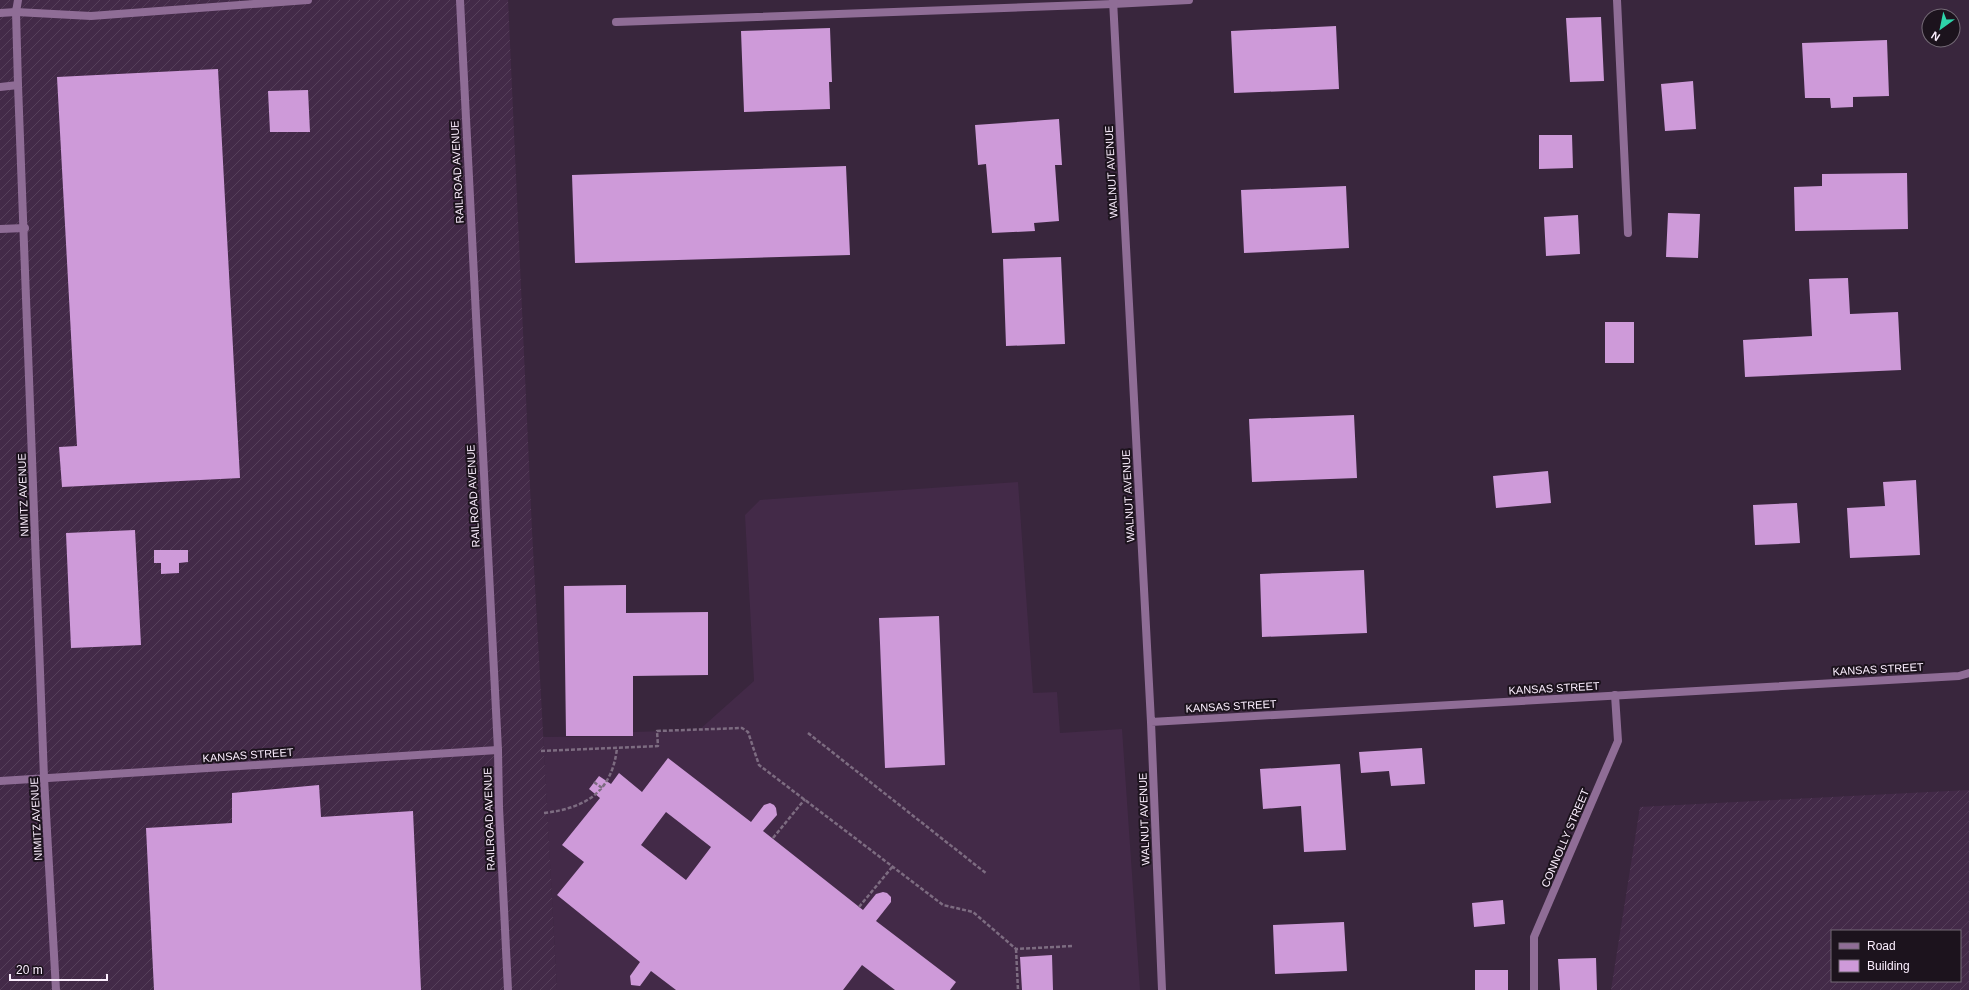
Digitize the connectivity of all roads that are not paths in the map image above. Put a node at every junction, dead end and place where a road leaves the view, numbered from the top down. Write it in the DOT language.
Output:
graph roads {
  1 [pos="18,0"];
  2 [pos="308,0"];
  3 [pos="460,0"];
  4 [pos="1189,0"];
  5 [pos="1617,0"];
  6 [pos="1113,2"];
  7 [pos="16,12"];
  8 [pos="0,13"];
  9 [pos="616,22"];
  10 [pos="18,85"];
  11 [pos="0,87"];
  12 [pos="0,228"];
  13 [pos="25,228"];
  14 [pos="1628,233"];
  15 [pos="1969,673"];
  16 [pos="1959,676"];
  17 [pos="1969,679"];
  18 [pos="1615,695"];
  19 [pos="1151,722"];
  20 [pos="498,750"];
  21 [pos="44,778"];
  22 [pos="0,782"];
  23 [pos="56,990"];
  24 [pos="508,990"];
  25 [pos="1162,990"];
  26 [pos="1534,990"];
  1 -- 7 [label="street, NIMITZ AVENUE"];
  2 -- 7 [label="street"];
  3 -- 20 [label="street, RAILROAD AVENUE"];
  4 -- 6 [label="street"];
  5 -- 14 [label="street"];
  6 -- 9 [label="street"];
  6 -- 19 [label="street, WALNUT AVENUE"];
  7 -- 8 [label="street"];
  7 -- 10 [label="street, NIMITZ AVENUE"];
  10 -- 11 [label="street"];
  10 -- 13 [label="street, NIMITZ AVENUE"];
  12 -- 13 [label="street"];
  13 -- 21 [label="street, NIMITZ AVENUE"];
  15 -- 16 [label="street"];
  16 -- 17 [label="street"];
  16 -- 18 [label="street, KANSAS STREET"];
  18 -- 19 [label="street, KANSAS STREET"];
  18 -- 26 [label="street, CONNOLLY STREET"];
  19 -- 25 [label="street, WALNUT AVENUE"];
  20 -- 21 [label="street, KANSAS STREET"];
  20 -- 24 [label="street, RAILROAD AVENUE"];
  21 -- 22 [label="street, KANSAS STREET"];
  21 -- 23 [label="street, NIMITZ AVENUE"];
}
